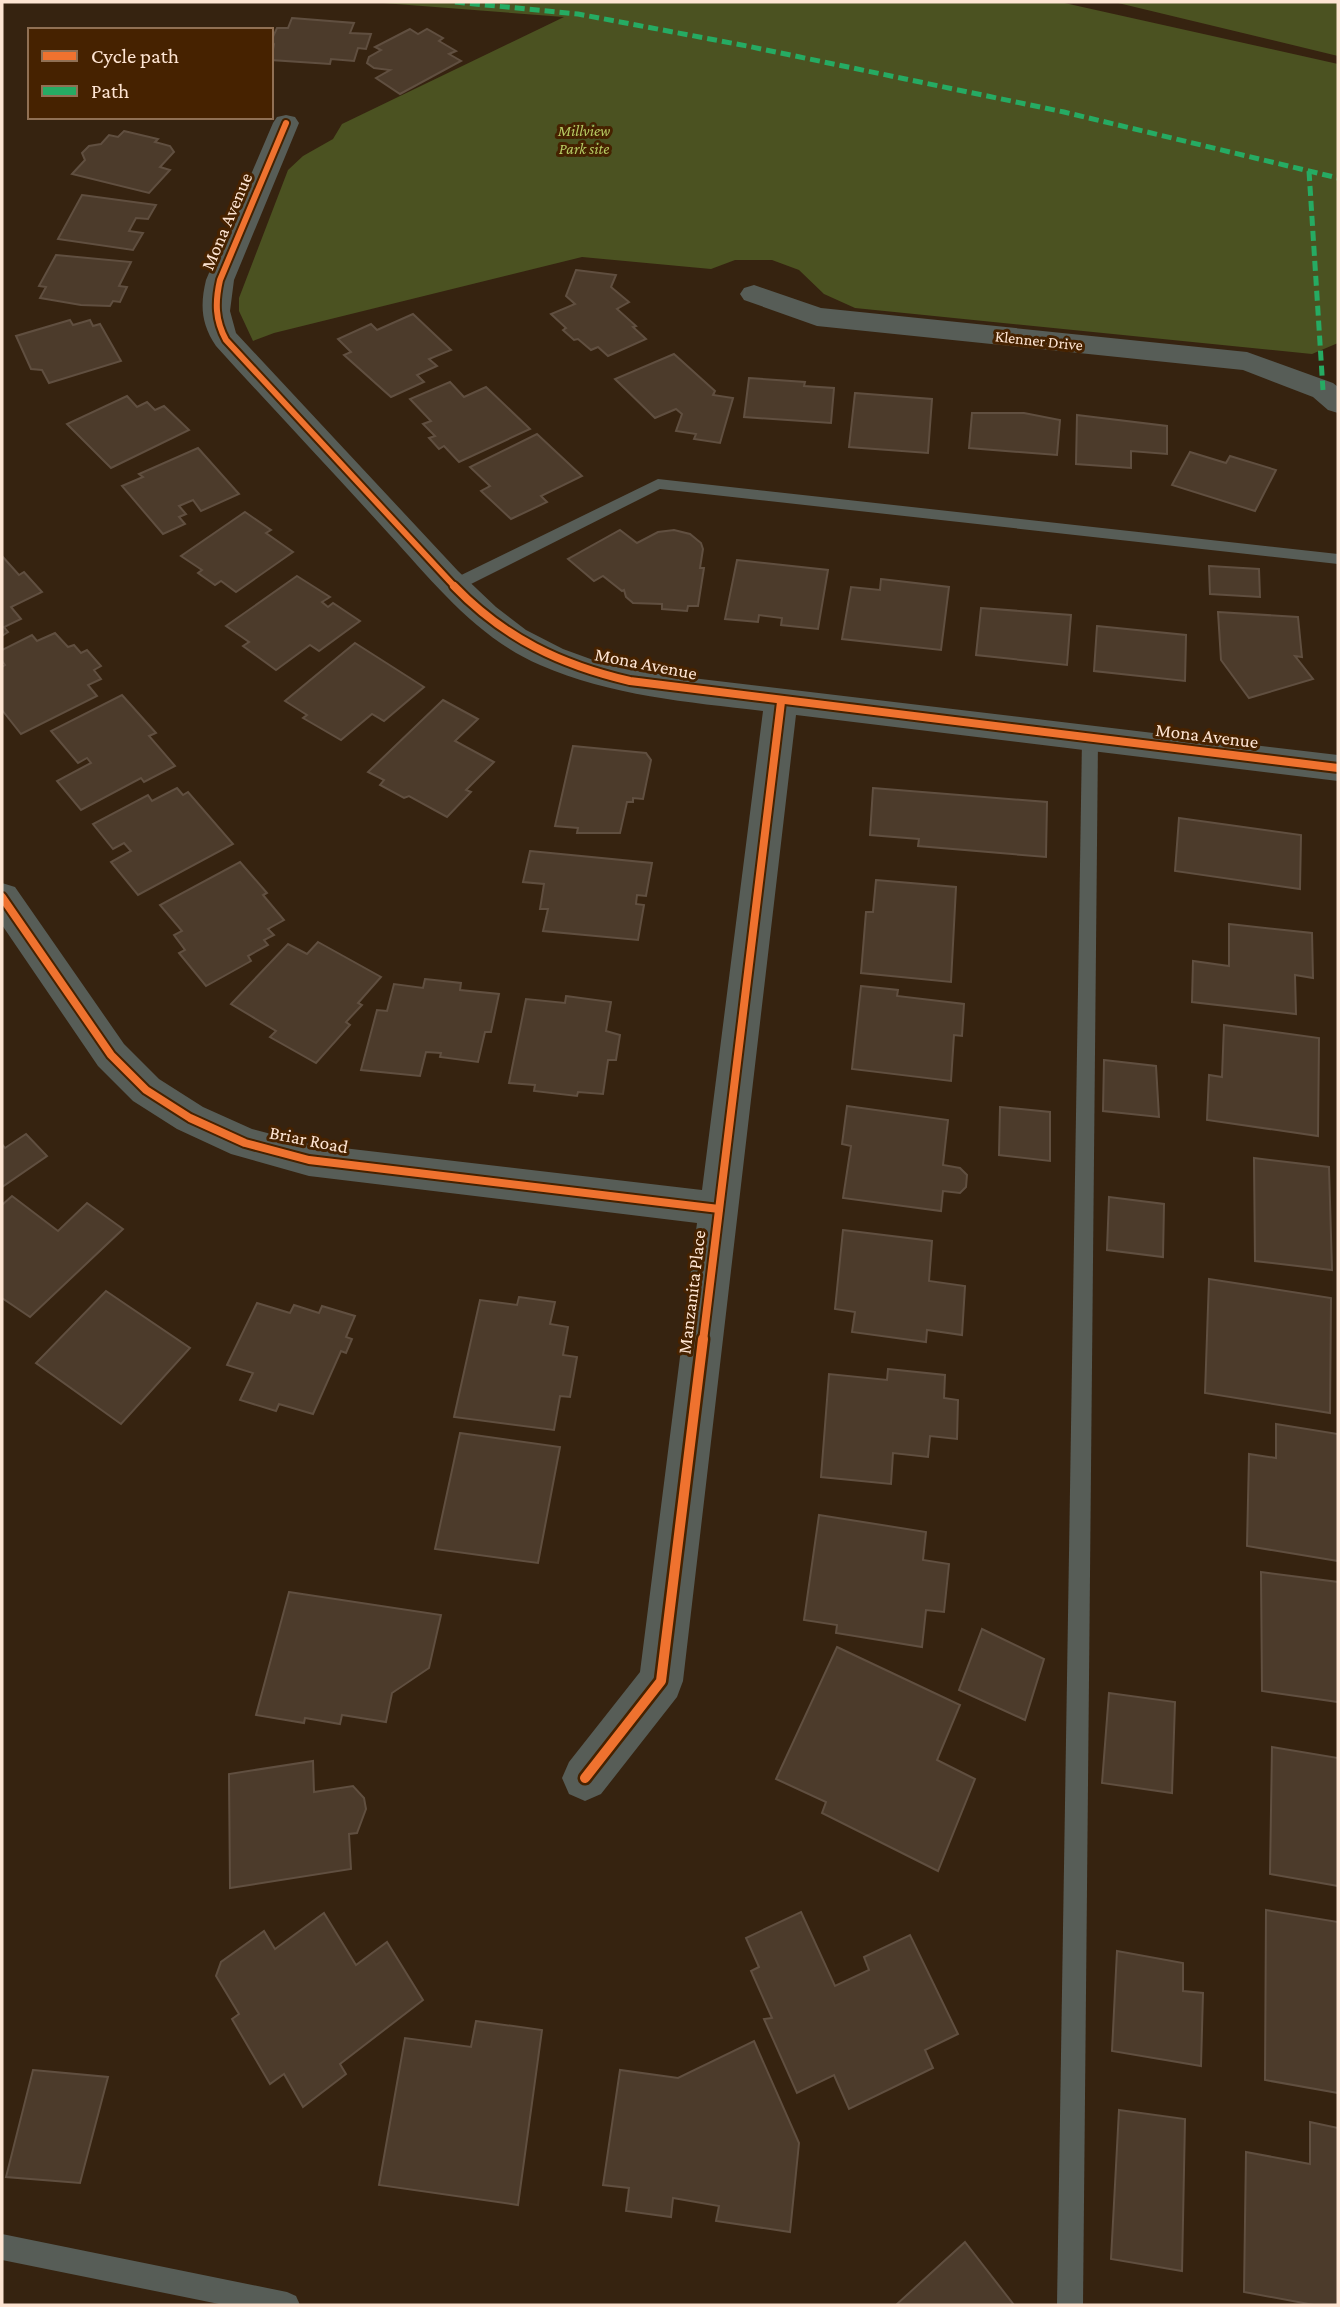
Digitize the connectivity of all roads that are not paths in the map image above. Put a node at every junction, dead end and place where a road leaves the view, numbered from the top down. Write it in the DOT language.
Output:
graph roads {
  1 [pos="286,123"];
  2 [pos="754,294"];
  3 [pos="1331,396"];
  4 [pos="1338,559"];
  5 [pos="455,585"];
  6 [pos="781,702"];
  7 [pos="1090,739"];
  8 [pos="1338,768"];
  9 [pos="2,897"];
  10 [pos="719,1209"];
  11 [pos="585,1778"];
  12 [pos="2,2247"];
  13 [pos="287,2305"];
  14 [pos="1070,2305"];
  1 -- 5 [label="street, Mona Avenue"];
  2 -- 3 [label="street, Klenner Drive"];
  4 -- 5 [label="lane"];
  5 -- 6 [label="street, Mona Avenue"];
  6 -- 7 [label="street, Mona Avenue"];
  6 -- 10 [label="street, Manzanita Place"];
  7 -- 8 [label="street, Mona Avenue"];
  7 -- 14 [label="lane"];
  9 -- 10 [label="street, Briar Road"];
  10 -- 11 [label="street, Manzanita Place"];
  12 -- 13 [label="lane"];
}
